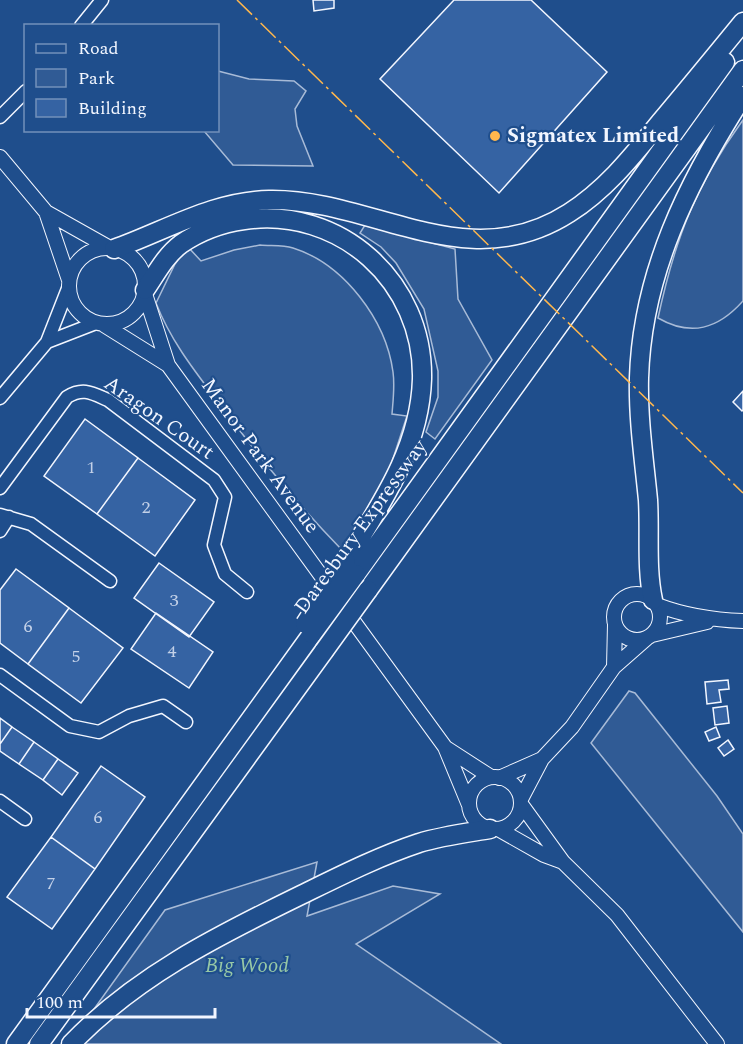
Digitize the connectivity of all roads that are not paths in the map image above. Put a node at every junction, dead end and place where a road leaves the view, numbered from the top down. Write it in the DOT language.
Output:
graph roads {
  1 [pos="102,0"];
  2 [pos="743,22"];
  3 [pos="83,24"];
  4 [pos="743,36"];
  5 [pos="743,70"];
  6 [pos="24,93"];
  7 [pos="743,96"];
  8 [pos="0,117"];
  9 [pos="0,157"];
  10 [pos="46,212"];
  11 [pos="112,248"];
  12 [pos="69,283"];
  13 [pos="145,292"];
  14 [pos="100,324"];
  15 [pos="47,342"];
  16 [pos="168,365"];
  17 [pos="0,398"];
  18 [pos="0,488"];
  19 [pos="4,516"];
  20 [pos="0,531"];
  21 [pos="351,567"];
  22 [pos="110,581"];
  23 [pos="247,592"];
  24 [pos="655,602"];
  25 [pos="715,620"];
  26 [pos="743,621"];
  27 [pos="615,623"];
  28 [pos="650,636"];
  29 [pos="614,667"];
  30 [pos="0,675"];
  31 [pos="186,722"];
  32 [pos="445,747"];
  33 [pos="542,759"];
  34 [pos="495,777"];
  35 [pos="0,801"];
  36 [pos="521,801"];
  37 [pos="469,805"];
  38 [pos="25,819"];
  39 [pos="494,829"];
  40 [pos="563,862"];
  41 [pos="16,1044"];
  42 [pos="39,1044"];
  43 [pos="71,1044"];
  44 [pos="717,1044"];
  1 -- 3 [label="street"];
  2 -- 11 [label="main road"];
  4 -- 21 [label="main road, Daresbury Expressway"];
  5 -- 42 [label="main road, Daresbury Expressway, bridge"];
  6 -- 8 [label="street"];
  7 -- 24 [label="main road"];
  9 -- 10 [label="street"];
  10 -- 11 [label="street"];
  10 -- 12 [label="street"];
  11 -- 12 [label="street"];
  11 -- 13 [label="street"];
  12 -- 14 [label="street"];
  12 -- 15 [label="street"];
  13 -- 14 [label="street"];
  13 -- 16 [label="street, Manor Park Avenue"];
  13 -- 21 [label="main road"];
  14 -- 15 [label="street"];
  14 -- 16 [label="street, Manor Park Avenue"];
  15 -- 17 [label="street"];
  16 -- 32 [label="street, Manor Park Avenue"];
  18 -- 23 [label="street, Aragon Court"];
  19 -- 20 [label="street"];
  19 -- 22 [label="street"];
  21 -- 41 [label="main road, bridge"];
  24 -- 25 [label="street"];
  24 -- 27 [label="street"];
  24 -- 28 [label="street"];
  25 -- 26 [label="street"];
  25 -- 28 [label="street"];
  27 -- 28 [label="street"];
  27 -- 29 [label="street"];
  28 -- 29 [label="street"];
  29 -- 33 [label="street"];
  30 -- 31 [label="street"];
  32 -- 34 [label="street, Manor Park Avenue"];
  32 -- 37 [label="street, Manor Park Avenue"];
  33 -- 34 [label="street"];
  33 -- 36 [label="street"];
  34 -- 36 [label="street"];
  34 -- 37 [label="street"];
  35 -- 38 [label="street"];
  36 -- 39 [label="street"];
  36 -- 40 [label="street"];
  37 -- 39 [label="street"];
  39 -- 40 [label="street"];
  39 -- 43 [label="main road"];
  40 -- 44 [label="street"];
}
